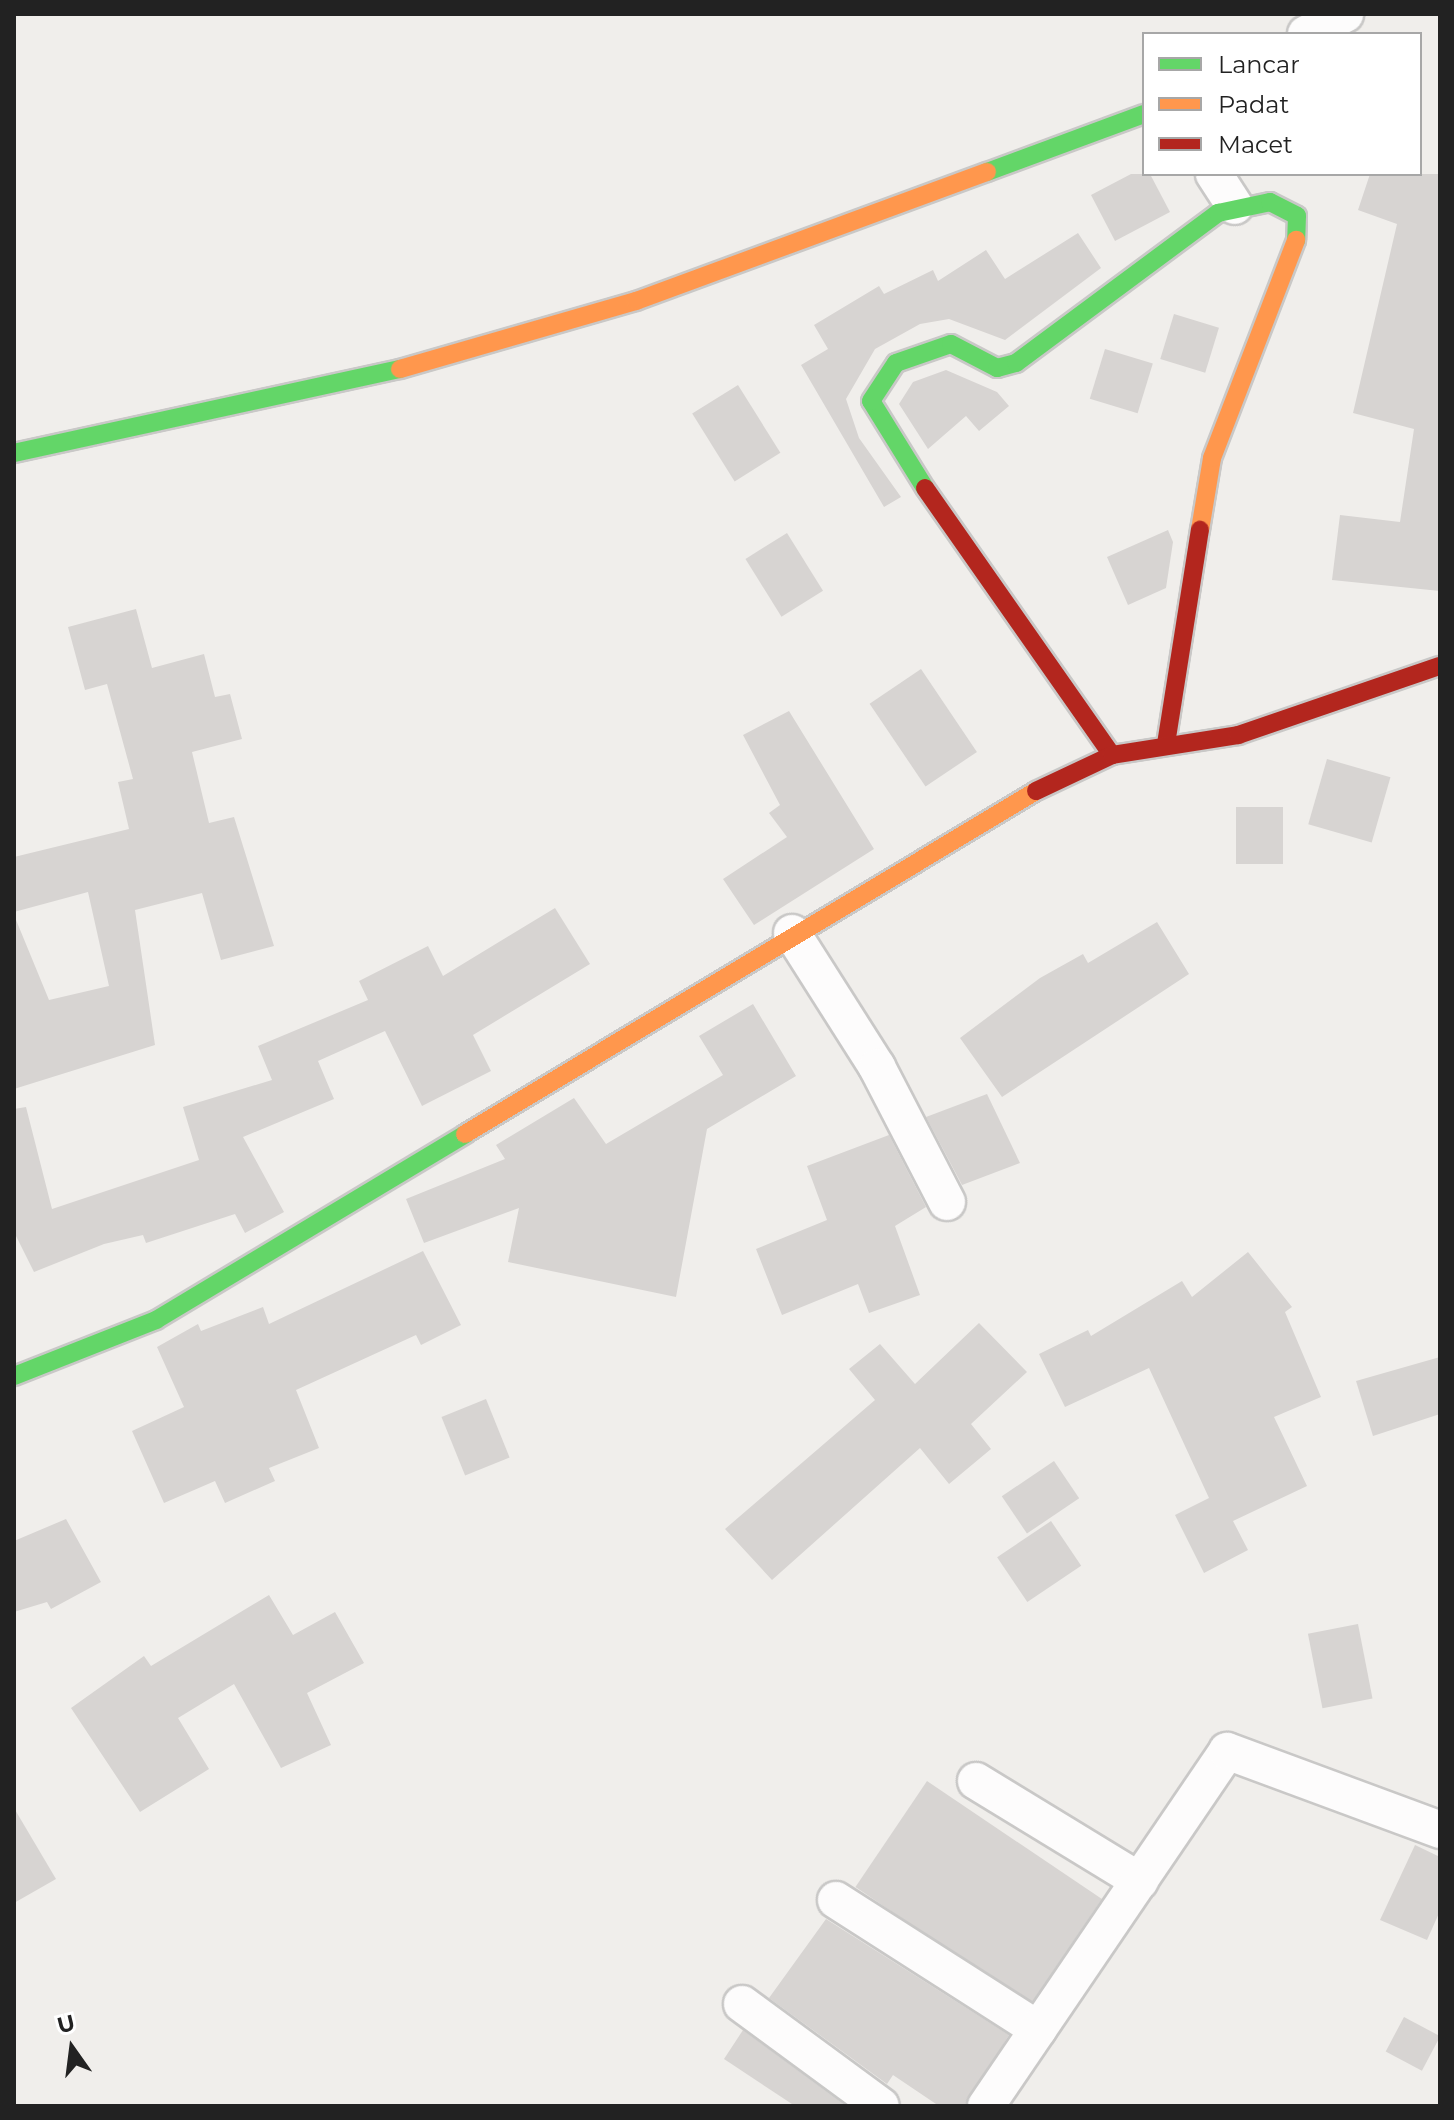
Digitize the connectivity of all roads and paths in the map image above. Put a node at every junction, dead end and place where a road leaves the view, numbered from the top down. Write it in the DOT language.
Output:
graph roads {
  1 [pos="1345,14"];
  2 [pos="1310,32"];
  3 [pos="1142,115"];
  4 [pos="1215,176"];
  5 [pos="1235,206"];
  6 [pos="14,453"];
  7 [pos="1440,666"];
  8 [pos="1166,744"];
  9 [pos="1112,755"];
  10 [pos="792,933"];
  11 [pos="947,1202"];
  12 [pos="14,1376"];
  13 [pos="976,1781"];
  14 [pos="1440,1830"];
  15 [pos="1140,1881"];
  16 [pos="836,1900"];
  17 [pos="742,2004"];
  18 [pos="1038,2029"];
  19 [pos="881,2106"];
  20 [pos="986,2106"];
  1 -- 2 [label="street"];
  3 -- 6 [label="street"];
  4 -- 5 [label="street"];
  5 -- 8 [label="street"];
  5 -- 9 [label="street"];
  7 -- 8 [label="street"];
  8 -- 9 [label="street"];
  9 -- 10 [label="street"];
  10 -- 11 [label="street"];
  10 -- 12 [label="street"];
  13 -- 15 [label="street"];
  14 -- 15 [label="street"];
  15 -- 18 [label="street"];
  16 -- 18 [label="street"];
  17 -- 19 [label="street"];
  18 -- 20 [label="street"];
}
